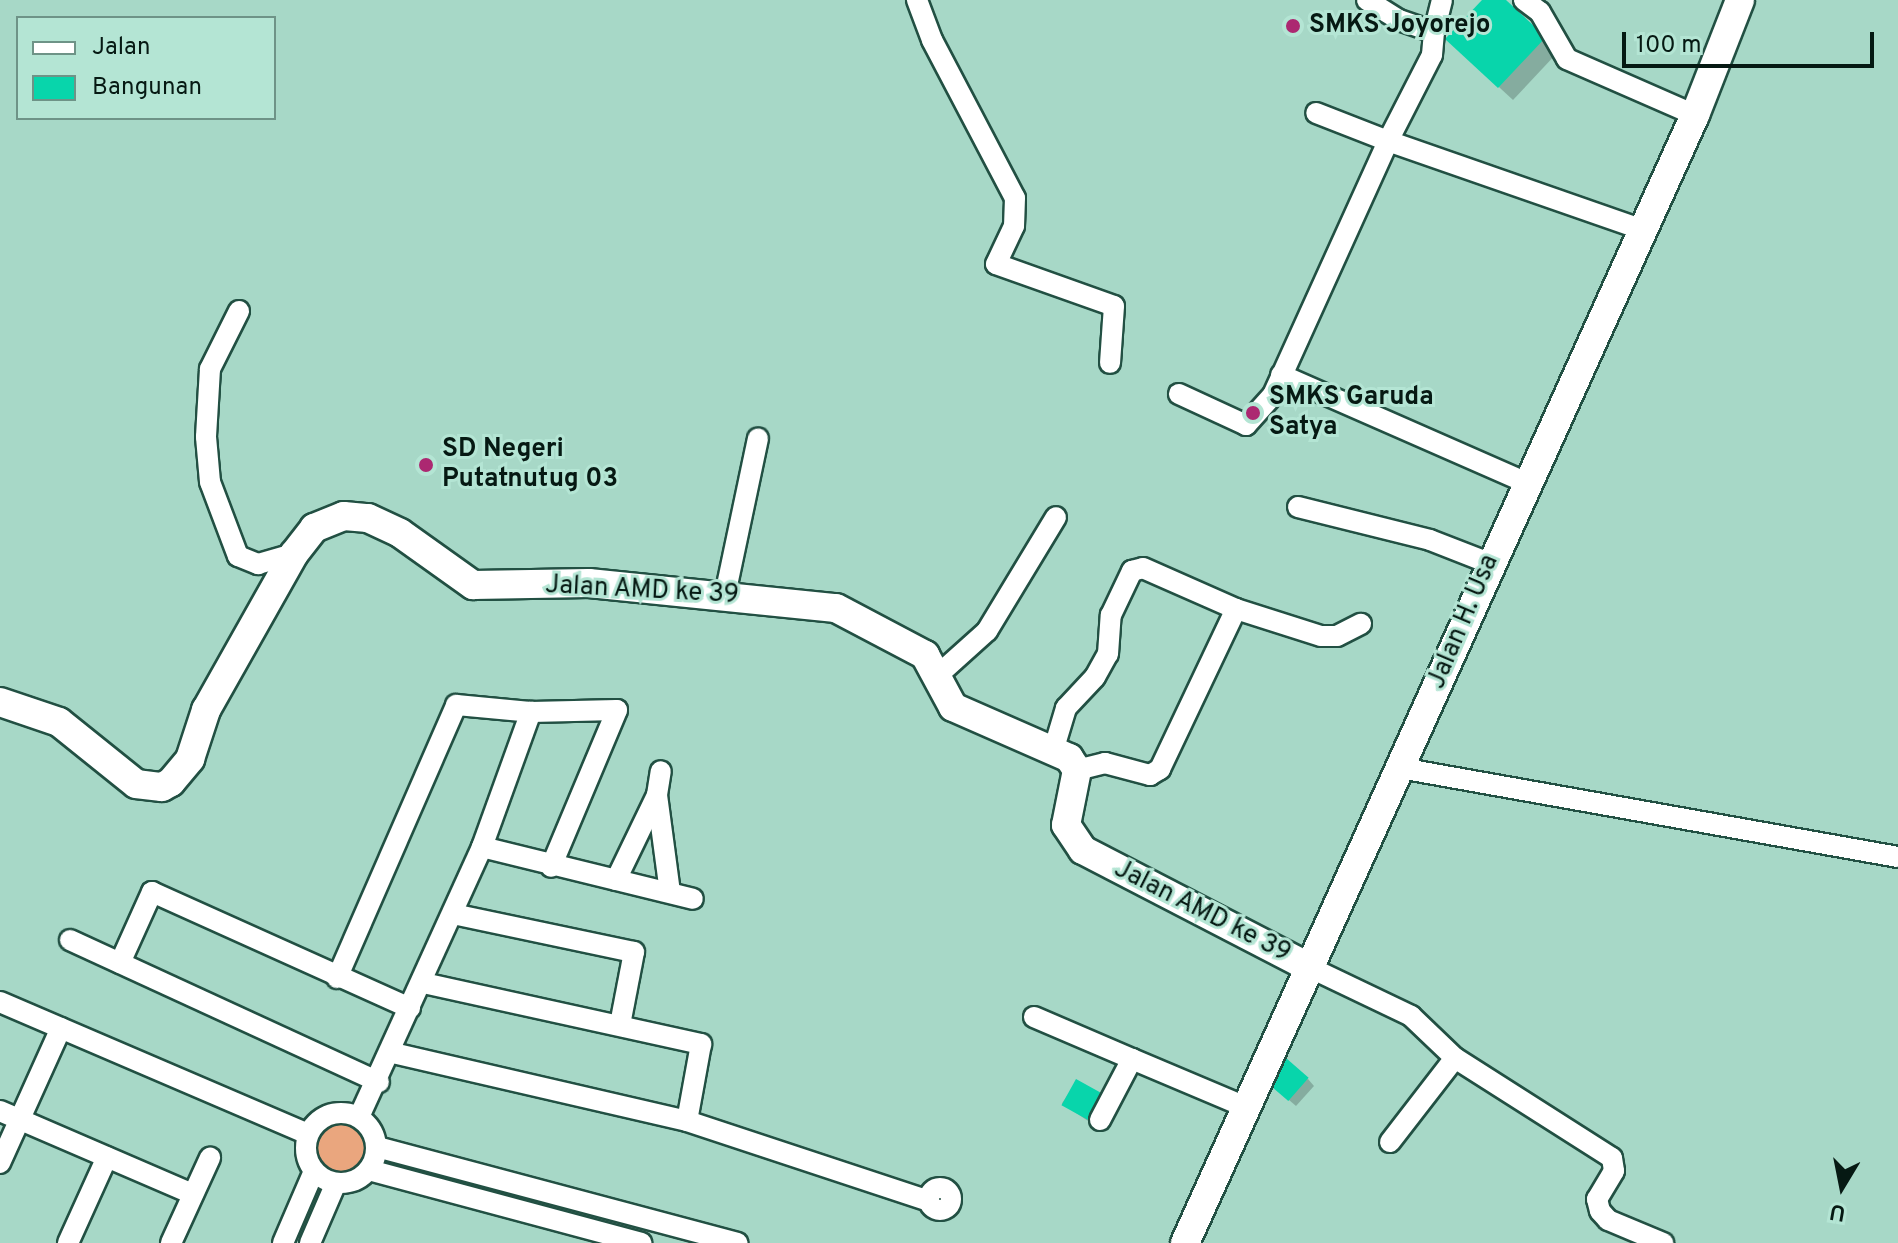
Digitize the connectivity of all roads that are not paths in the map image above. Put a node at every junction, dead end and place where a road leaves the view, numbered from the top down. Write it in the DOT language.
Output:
graph roads {
  1 [pos="917,0"];
  2 [pos="1367,0"];
  3 [pos="1442,0"];
  4 [pos="1524,0"];
  5 [pos="1740,0"];
  6 [pos="1434,32"];
  7 [pos="1316,113"];
  8 [pos="1695,115"];
  9 [pos="1388,141"];
  10 [pos="1643,230"];
  11 [pos="239,311"];
  12 [pos="1110,363"];
  13 [pos="1281,375"];
  14 [pos="1179,394"];
  15 [pos="758,438"];
  16 [pos="1525,482"];
  17 [pos="1298,507"];
  18 [pos="1056,517"];
  19 [pos="294,554"];
  20 [pos="1489,563"];
  21 [pos="725,595"];
  22 [pos="1236,609"];
  23 [pos="1361,624"];
  24 [pos="938,675"];
  25 [pos="0,702"];
  26 [pos="531,712"];
  27 [pos="1054,748"];
  28 [pos="1400,768"];
  29 [pos="1077,770"];
  30 [pos="661,771"];
  31 [pos="657,795"];
  32 [pos="482,847"];
  33 [pos="1898,857"];
  34 [pos="551,867"];
  35 [pos="616,880"];
  36 [pos="670,892"];
  37 [pos="693,899"];
  38 [pos="453,914"];
  39 [pos="70,940"];
  40 [pos="120,963"];
  41 [pos="1313,969"];
  42 [pos="337,978"];
  43 [pos="423,983"];
  44 [pos="0,1002"];
  45 [pos="410,1008"];
  46 [pos="1034,1017"];
  47 [pos="620,1025"];
  48 [pos="61,1028"];
  49 [pos="393,1053"];
  50 [pos="1455,1058"];
  51 [pos="1132,1059"];
  52 [pos="379,1082"];
  53 [pos="1248,1108"];
  54 [pos="0,1111"];
  55 [pos="359,1117"];
  56 [pos="20,1119"];
  57 [pos="1100,1120"];
  58 [pos="687,1121"];
  59 [pos="308,1134"];
  60 [pos="1390,1142"];
  61 [pos="377,1147"];
  62 [pos="107,1157"];
  63 [pos="210,1158"];
  64 [pos="0,1163"];
  65 [pos="369,1170"];
  66 [pos="314,1171"];
  67 [pos="336,1183"];
  68 [pos="193,1194"];
  69 [pos="630,1215"];
  70 [pos="939,1227"];
  71 [pos="628,1241"];
  72 [pos="68,1243"];
  73 [pos="171,1243"];
  74 [pos="283,1243"];
  75 [pos="310,1243"];
  76 [pos="737,1243"];
  77 [pos="1185,1243"];
  78 [pos="1663,1243"];
  1 -- 12 [label="street"];
  2 -- 6 [label="street"];
  3 -- 6 [label="street"];
  4 -- 8 [label="street"];
  5 -- 8 [label="street, Jalan H. Usa"];
  6 -- 9 [label="street"];
  7 -- 9 [label="street"];
  8 -- 10 [label="street, Jalan H. Usa"];
  9 -- 10 [label="street"];
  9 -- 13 [label="street"];
  10 -- 16 [label="street, Jalan H. Usa"];
  11 -- 19 [label="street"];
  13 -- 14 [label="street"];
  13 -- 16 [label="street"];
  15 -- 21 [label="street"];
  16 -- 20 [label="street, Jalan H. Usa"];
  17 -- 20 [label="street"];
  18 -- 24 [label="street"];
  19 -- 21 [label="street, Jalan AMD ke 39"];
  19 -- 25 [label="street, Jalan AMD ke 39"];
  20 -- 28 [label="street, Jalan H. Usa"];
  21 -- 24 [label="street, Jalan AMD ke 39"];
  22 -- 23 [label="street"];
  22 -- 27 [label="street"];
  22 -- 29 [label="street"];
  24 -- 27 [label="street, Jalan AMD ke 39"];
  26 -- 32 [label="street"];
  26 -- 34 [label="street"];
  26 -- 42 [label="street"];
  27 -- 29 [label="street, Jalan AMD ke 39"];
  28 -- 33 [label="street"];
  28 -- 41 [label="street, Jalan H. Usa"];
  29 -- 41 [label="street, Jalan AMD ke 39"];
  30 -- 31 [label="street"];
  31 -- 35 [label="street"];
  31 -- 36 [label="street"];
  32 -- 34 [label="street"];
  32 -- 38 [label="street"];
  34 -- 35 [label="street"];
  35 -- 36 [label="street"];
  36 -- 37 [label="street"];
  38 -- 43 [label="street"];
  38 -- 47 [label="street"];
  39 -- 40 [label="street"];
  40 -- 42 [label="street"];
  40 -- 52 [label="street"];
  41 -- 50 [label="street"];
  41 -- 53 [label="street, Jalan H. Usa"];
  42 -- 45 [label="street"];
  43 -- 45 [label="street"];
  43 -- 47 [label="street"];
  44 -- 48 [label="street"];
  45 -- 49 [label="street"];
  46 -- 51 [label="street"];
  47 -- 58 [label="street"];
  48 -- 56 [label="street"];
  48 -- 59 [label="street"];
  49 -- 52 [label="street"];
  49 -- 58 [label="street"];
  50 -- 60 [label="street"];
  50 -- 78 [label="street"];
  51 -- 53 [label="street"];
  51 -- 57 [label="street"];
  52 -- 55 [label="street"];
  53 -- 77 [label="street, Jalan H. Usa"];
  54 -- 56 [label="street"];
  55 -- 59 [label="street"];
  55 -- 61 [label="street"];
  56 -- 62 [label="street"];
  56 -- 64 [label="street"];
  58 -- 70 [label="street"];
  59 -- 66 [label="street"];
  61 -- 65 [label="street"];
  61 -- 69 [label="street"];
  62 -- 68 [label="street"];
  62 -- 72 [label="street"];
  63 -- 68 [label="street"];
  65 -- 67 [label="street"];
  65 -- 71 [label="street"];
  66 -- 67 [label="street"];
  66 -- 74 [label="street"];
  67 -- 75 [label="street"];
  68 -- 73 [label="street"];
  69 -- 71 [label="street"];
  69 -- 76 [label="street"];
}
